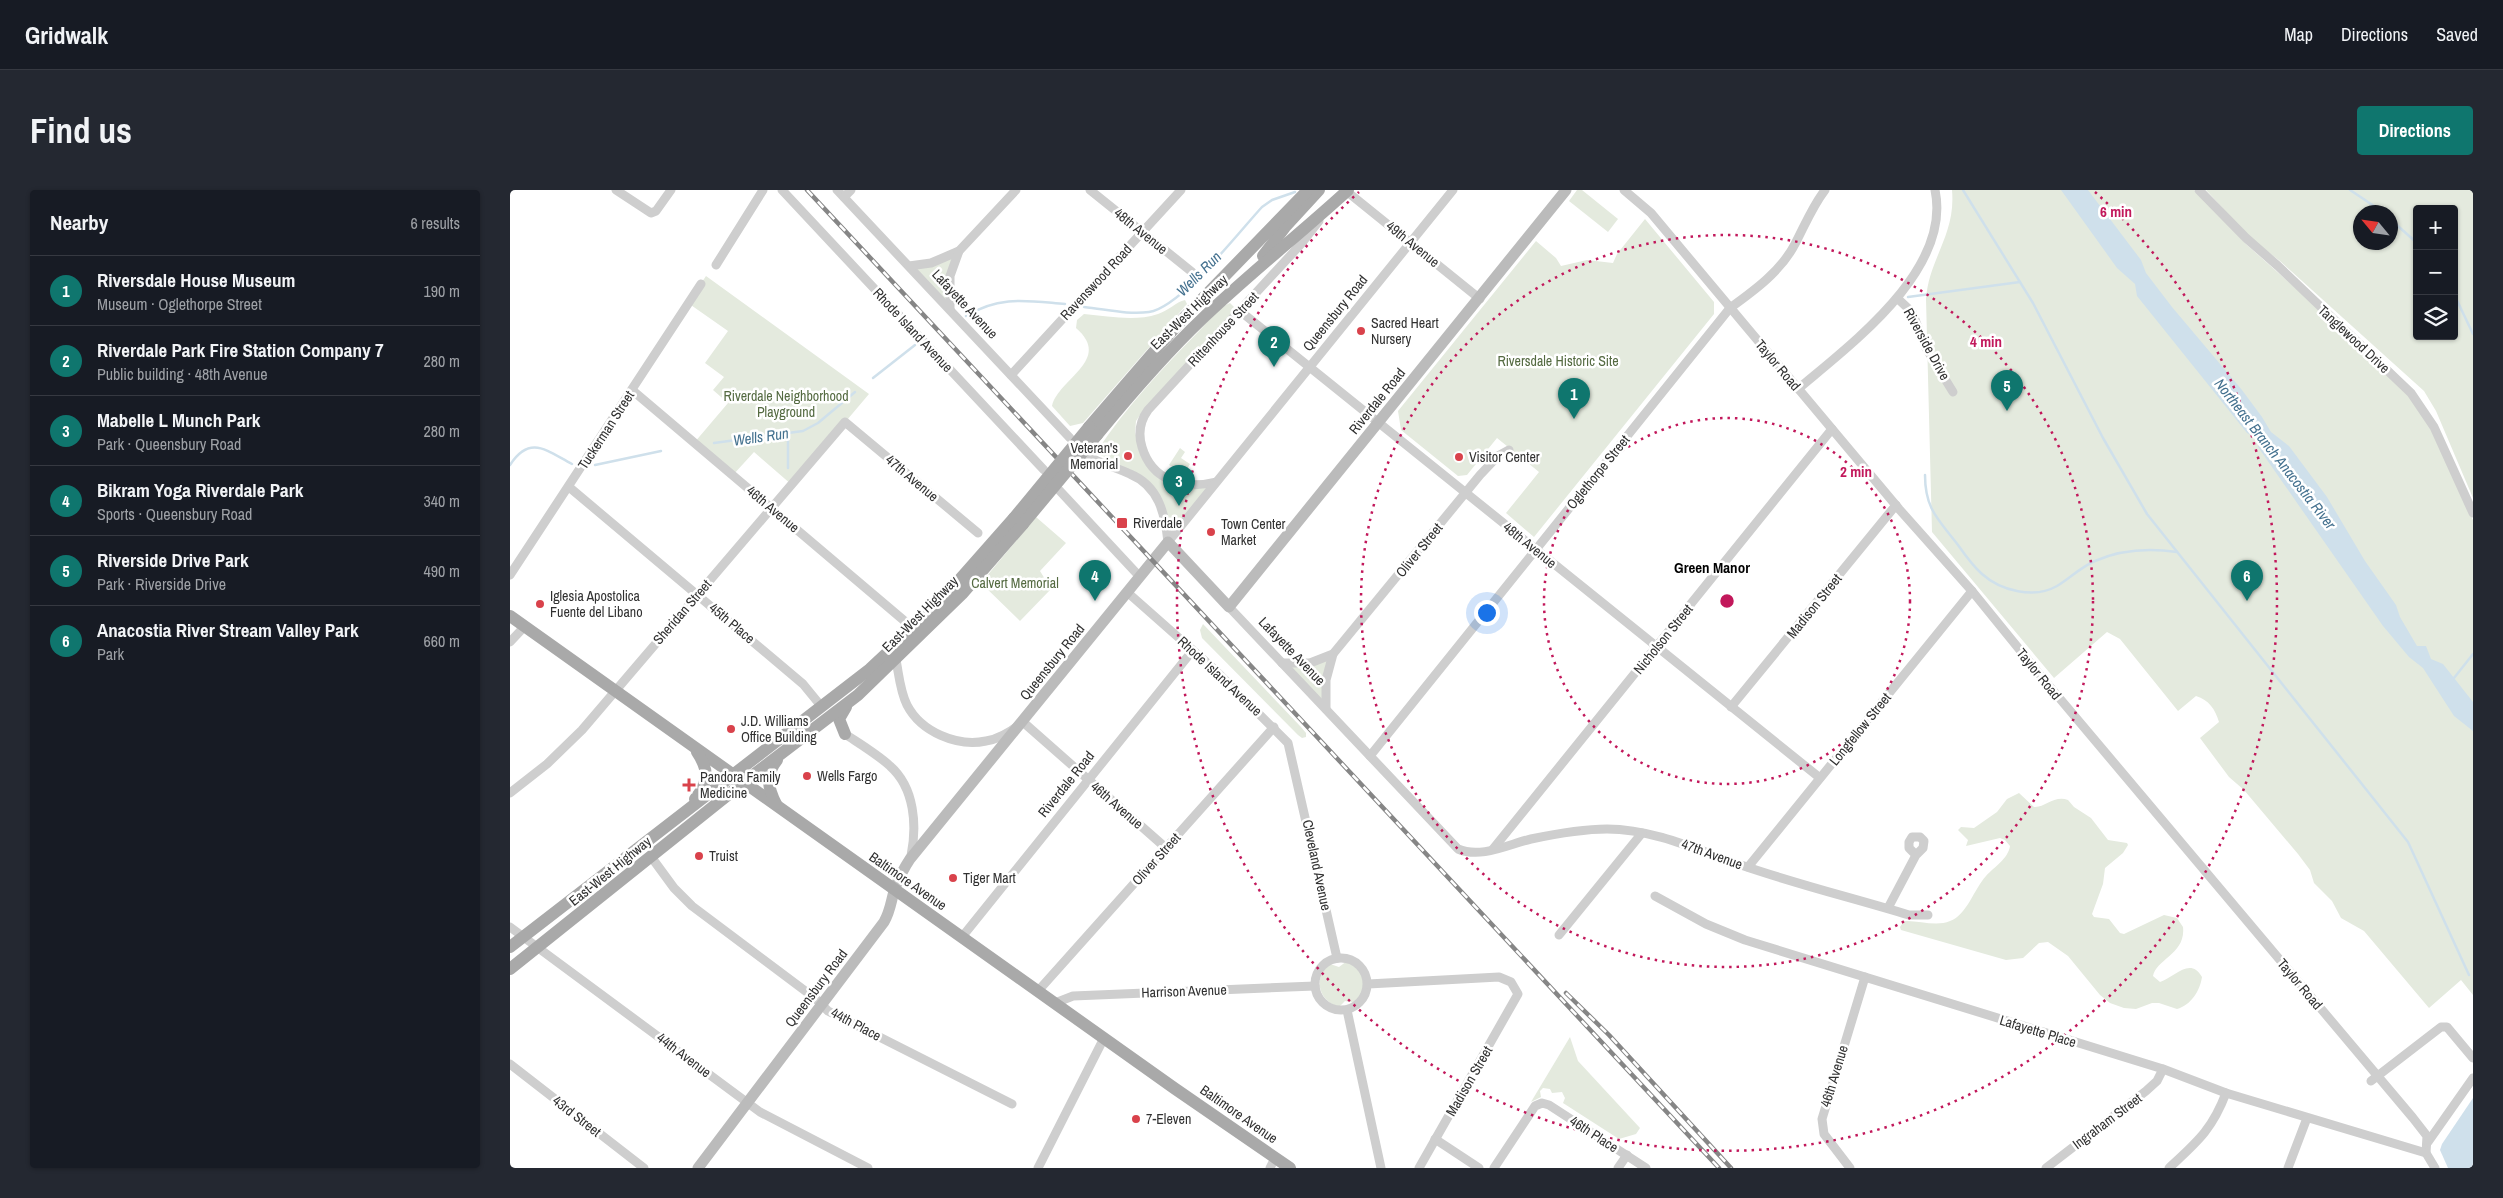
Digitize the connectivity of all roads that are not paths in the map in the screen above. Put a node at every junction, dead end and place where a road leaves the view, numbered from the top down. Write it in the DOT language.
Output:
graph roads {
  1 [pos="616,190"];
  2 [pos="671,190"];
  3 [pos="763,190"];
  4 [pos="782,190"];
  5 [pos="838,190"];
  6 [pos="851,190"];
  7 [pos="1016,190"];
  8 [pos="1090,190"];
  9 [pos="1182,190"];
  10 [pos="1308,190"];
  11 [pos="1320,190"];
  12 [pos="1347,190"];
  13 [pos="1453,190"];
  14 [pos="1566,190"];
  15 [pos="1624,190"];
  16 [pos="1825,190"];
  17 [pos="1935,190"];
  18 [pos="2200,190"];
  19 [pos="844,197"];
  20 [pos="1328,207"];
  21 [pos="1142,232"];
  22 [pos="1411,243"];
  23 [pos="959,251"];
  24 [pos="716,266"];
  25 [pos="910,266"];
  26 [pos="1192,272"];
  27 [pos="1245,279"];
  28 [pos="701,284"];
  29 [pos="1897,298"];
  30 [pos="1480,299"];
  31 [pos="1730,308"];
  32 [pos="950,309"];
  33 [pos="1240,311"];
  34 [pos="1310,367"];
  35 [pos="1011,375"];
  36 [pos="1798,389"];
  37 [pos="632,390"];
  38 [pos="1952,392"];
  39 [pos="845,422"];
  40 [pos="1378,422"];
  41 [pos="1832,429"];
  42 [pos="1093,431"];
  43 [pos="1070,438"];
  44 [pos="1509,450"];
  45 [pos="1087,456"];
  46 [pos="1044,470"];
  47 [pos="1153,470"];
  48 [pos="1143,482"];
  49 [pos="1217,482"];
  50 [pos="569,487"];
  51 [pos="1059,490"];
  52 [pos="1465,493"];
  53 [pos="1896,505"];
  54 [pos="772,508"];
  55 [pos="2473,514"];
  56 [pos="1018,521"];
  57 [pos="978,534"];
  58 [pos="1168,542"];
  59 [pos="1535,549"];
  60 [pos="510,575"];
  61 [pos="1140,577"];
  62 [pos="1972,591"];
  63 [pos="1127,592"];
  64 [pos="698,594"];
  65 [pos="1229,607"];
  66 [pos="510,616"];
  67 [pos="525,626"];
  68 [pos="914,628"];
  69 [pos="510,642"];
  70 [pos="1656,647"];
  71 [pos="1194,650"];
  72 [pos="1333,654"];
  73 [pos="896,660"];
  74 [pos="1282,663"];
  75 [pos="614,690"];
  76 [pos="847,704"];
  77 [pos="821,706"];
  78 [pos="1731,707"];
  79 [pos="1326,708"];
  80 [pos="1023,722"];
  81 [pos="1274,727"];
  82 [pos="815,729"];
  83 [pos="845,734"];
  84 [pos="695,748"];
  85 [pos="780,756"];
  86 [pos="1370,756"];
  87 [pos="1297,772"];
  88 [pos="1820,778"];
  89 [pos="739,779"];
  90 [pos="1089,780"];
  91 [pos="510,793"];
  92 [pos="778,806"];
  93 [pos="686,812"];
  94 [pos="1642,833"];
  95 [pos="1166,848"];
  96 [pos="1493,849"];
  97 [pos="1916,855"];
  98 [pos="652,858"];
  99 [pos="910,859"];
  100 [pos="1748,867"];
  101 [pos="895,890"];
  102 [pos="1655,896"];
  103 [pos="1888,908"];
  104 [pos="1928,915"];
  105 [pos="510,927"];
  106 [pos="1560,935"];
  107 [pos="962,937"];
  108 [pos="523,938"];
  109 [pos="510,947"];
  110 [pos="539,948"];
  111 [pos="1337,958"];
  112 [pos="510,969"];
  113 [pos="1865,977"];
  114 [pos="1368,984"];
  115 [pos="1315,986"];
  116 [pos="1038,991"];
  117 [pos="1055,1003"];
  118 [pos="822,1005"];
  119 [pos="1347,1010"];
  120 [pos="1104,1038"];
  121 [pos="2473,1058"];
  122 [pos="510,1064"];
  123 [pos="2163,1069"];
  124 [pos="2374,1078"];
  125 [pos="2473,1078"];
  126 [pos="2226,1093"];
  127 [pos="748,1103"];
  128 [pos="1012,1104"];
  129 [pos="2307,1118"];
  130 [pos="1435,1139"];
  131 [pos="2428,1142"];
  132 [pos="2426,1153"];
  133 [pos="1627,1155"];
  134 [pos="1272,1163"];
  135 [pos="644,1168"];
  136 [pos="698,1168"];
  137 [pos="868,1168"];
  138 [pos="1038,1168"];
  139 [pos="1290,1168"];
  140 [pos="1381,1168"];
  141 [pos="1419,1168"];
  142 [pos="1479,1168"];
  143 [pos="1494,1168"];
  144 [pos="1618,1168"];
  145 [pos="1646,1168"];
  146 [pos="1850,1168"];
  147 [pos="2046,1168"];
  148 [pos="2169,1168"];
  149 [pos="2288,1168"];
  150 [pos="2434,1168"];
  1 -- 2 [label="street"];
  3 -- 24 [label="street"];
  4 -- 46 [label="street, Rhode Island Avenue"];
  5 -- 19 [label="street, Lafayette Avenue"];
  6 -- 19 [label="street"];
  7 -- 23 [label="street"];
  8 -- 21 [label="street, 48th Avenue"];
  9 -- 21 [label="street, Ravenswood Road"];
  10 -- 42 [label="main road, East-West Highway"];
  11 -- 27 [label="main road"];
  12 -- 20 [label="main road, East-West Highway"];
  12 -- 22 [label="street, 49th Avenue"];
  13 -- 22 [label="street, Queensbury Road"];
  14 -- 30 [label="street, Riverdale Road"];
  15 -- 31 [label="street, Taylor Road"];
  16 -- 31 [label="street, Oglethorpe Street"];
  17 -- 29 [label="street, Riverside Drive"];
  18 -- 55 [label="street, Tanglewood Drive"];
  19 -- 25 [label="street, Lafayette Avenue"];
  20 -- 27 [label="main road, East-West Highway"];
  20 -- 33 [label="street, Rittenhouse Street"];
  21 -- 26 [label="street, 48th Avenue"];
  21 -- 35 [label="street, Ravenswood Road"];
  22 -- 30 [label="street, 49th Avenue"];
  22 -- 34 [label="street, Queensbury Road"];
  23 -- 25 [label="street"];
  23 -- 32 [label="street"];
  25 -- 32 [label="street, Lafayette Avenue"];
  27 -- 42 [label="main road, East-West Highway"];
  28 -- 37 [label="street, Tuckerman Street"];
  29 -- 36 [label="street"];
  29 -- 38 [label="street, Riverside Drive"];
  30 -- 40 [label="street, Riverdale Road"];
  31 -- 36 [label="street, Taylor Road"];
  31 -- 59 [label="street, Oglethorpe Street"];
  32 -- 35 [label="street, Lafayette Avenue"];
  33 -- 34 [label="street, 48th Avenue"];
  33 -- 47 [label="street, Rittenhouse Street"];
  34 -- 40 [label="street, 48th Avenue"];
  34 -- 49 [label="street, Queensbury Road"];
  35 -- 43 [label="street, Lafayette Avenue"];
  36 -- 41 [label="street, Taylor Road"];
  37 -- 50 [label="street, Tuckerman Street"];
  37 -- 54 [label="street, 46th Avenue"];
  39 -- 54 [label="street, Sheridan Street"];
  39 -- 57 [label="street, 47th Avenue"];
  40 -- 52 [label="street, 48th Avenue"];
  40 -- 65 [label="street, Riverdale Road"];
  41 -- 53 [label="street, Taylor Road"];
  41 -- 70 [label="street, Nicholson Street"];
  42 -- 56 [label="main road, East-West Highway, bridge"];
  44 -- 52 [label="street, Oliver Street"];
  45 -- 48 [label="street"];
  47 -- 48 [label="street"];
  47 -- 49 [label="street"];
  48 -- 58 [label="street"];
  49 -- 58 [label="street, Queensbury Road"];
  50 -- 60 [label="street, Tuckerman Street"];
  50 -- 64 [label="street, 45th Place"];
  51 -- 61 [label="street"];
  52 -- 59 [label="street, 48th Avenue"];
  52 -- 72 [label="street, Oliver Street"];
  53 -- 62 [label="street, Taylor Road"];
  53 -- 78 [label="street, Madison Street"];
  54 -- 64 [label="street, Sheridan Street"];
  54 -- 68 [label="street, 46th Avenue"];
  56 -- 68 [label="main road, East-West Highway"];
  56 -- 73 [label="main road, East-West Highway"];
  58 -- 61 [label="street, Queensbury Road"];
  58 -- 65 [label="street, Lafayette Avenue"];
  59 -- 70 [label="street, 48th Avenue"];
  59 -- 86 [label="street, Oglethorpe Street"];
  61 -- 63 [label="street, Queensbury Road"];
  62 -- 88 [label="street, Longfellow Street"];
  62 -- 124 [label="street, Taylor Road"];
  63 -- 71 [label="street, Rhode Island Avenue"];
  63 -- 80 [label="street, Queensbury Road"];
  64 -- 75 [label="street, Sheridan Street"];
  64 -- 77 [label="street, 45th Place"];
  65 -- 74 [label="street, Lafayette Avenue"];
  66 -- 67 [label="main road, Baltimore Avenue"];
  67 -- 69 [label="street"];
  67 -- 75 [label="main road, Baltimore Avenue"];
  68 -- 77 [label="main road, East-West Highway"];
  70 -- 78 [label="street, 48th Avenue"];
  70 -- 96 [label="street, Nicholson Street"];
  71 -- 81 [label="street, Rhode Island Avenue"];
  71 -- 90 [label="street, Riverdale Road"];
  72 -- 74 [label="street, Oliver Street"];
  72 -- 79 [label="street, Oliver Street"];
  73 -- 76 [label="main road, East-West Highway"];
  73 -- 80 [label="street"];
  74 -- 79 [label="street, Lafayette Avenue"];
  75 -- 84 [label="main road, Baltimore Avenue"];
  75 -- 91 [label="street, Sheridan Street"];
  76 -- 82 [label="main road, East-West Highway"];
  76 -- 83 [label="main road"];
  77 -- 89 [label="main road, East-West Highway"];
  78 -- 88 [label="street, 48th Avenue"];
  79 -- 86 [label="street, Lafayette Avenue"];
  80 -- 90 [label="street, 46th Avenue"];
  80 -- 99 [label="street, Queensbury Road"];
  81 -- 87 [label="street, Rhode Island Avenue"];
  81 -- 95 [label="street, Oliver Street"];
  82 -- 83 [label="main road"];
  82 -- 85 [label="main road, East-West Highway"];
  83 -- 99 [label="street"];
  84 -- 89 [label="main road, Baltimore Avenue"];
  84 -- 93 [label="main road"];
  85 -- 89 [label="main road, East-West Highway"];
  85 -- 92 [label="main road"];
  86 -- 96 [label="street, Lafayette Avenue"];
  87 -- 111 [label="street, Cleveland Avenue"];
  88 -- 100 [label="street, Longfellow Street"];
  89 -- 92 [label="main road, Baltimore Avenue"];
  89 -- 93 [label="main road, East-West Highway"];
  89 -- 98 [label="main road, East-West Highway"];
  90 -- 95 [label="street, 46th Avenue"];
  90 -- 107 [label="street, Riverdale Road"];
  92 -- 101 [label="main road, Baltimore Avenue"];
  93 -- 108 [label="main road, East-West Highway"];
  94 -- 96 [label="street, 47th Avenue"];
  94 -- 100 [label="street, 47th Avenue"];
  94 -- 106 [label="street"];
  95 -- 116 [label="street, Oliver Street"];
  97 -- 103 [label="street"];
  98 -- 110 [label="main road, East-West Highway"];
  98 -- 118 [label="street, 44th Place"];
  99 -- 101 [label="street, Queensbury Road"];
  100 -- 103 [label="street, 47th Avenue"];
  101 -- 107 [label="main road, Baltimore Avenue"];
  101 -- 118 [label="street, Queensbury Road"];
  102 -- 113 [label="street, Lafayette Place"];
  103 -- 104 [label="street, 47th Avenue"];
  105 -- 108 [label="street, 44th Avenue"];
  107 -- 116 [label="main road, Baltimore Avenue"];
  108 -- 109 [label="main road, East-West Highway"];
  108 -- 110 [label="street, 44th Avenue"];
  110 -- 112 [label="main road, East-West Highway"];
  110 -- 127 [label="street, 44th Avenue"];
  111 -- 114 [label="street"];
  111 -- 115 [label="street"];
  113 -- 123 [label="street, Lafayette Place"];
  113 -- 146 [label="street, 46th Avenue"];
  114 -- 119 [label="street"];
  114 -- 130 [label="street, Madison Street"];
  115 -- 117 [label="street, Harrison Avenue"];
  115 -- 119 [label="street"];
  116 -- 117 [label="main road, Baltimore Avenue"];
  117 -- 120 [label="main road, Baltimore Avenue"];
  118 -- 127 [label="street, Queensbury Road"];
  118 -- 128 [label="street, 44th Place"];
  119 -- 140 [label="street"];
  120 -- 134 [label="main road, Baltimore Avenue"];
  120 -- 138 [label="street"];
  121 -- 124 [label="street"];
  122 -- 135 [label="street, 43rd Street"];
  123 -- 126 [label="street, Lafayette Place"];
  123 -- 147 [label="street, Ingraham Street"];
  124 -- 131 [label="street, Taylor Road"];
  125 -- 131 [label="street"];
  126 -- 129 [label="street, Lafayette Place"];
  126 -- 148 [label="street"];
  127 -- 136 [label="street, Queensbury Road"];
  127 -- 137 [label="street, 44th Avenue"];
  129 -- 132 [label="street, Lafayette Place"];
  129 -- 149 [label="street"];
  130 -- 141 [label="street, Madison Street"];
  130 -- 142 [label="street"];
  131 -- 132 [label="street"];
  132 -- 150 [label="street"];
  133 -- 143 [label="street, 46th Place"];
  133 -- 144 [label="street"];
  133 -- 145 [label="street, 46th Place"];
  134 -- 139 [label="main road, Baltimore Avenue"];
}
